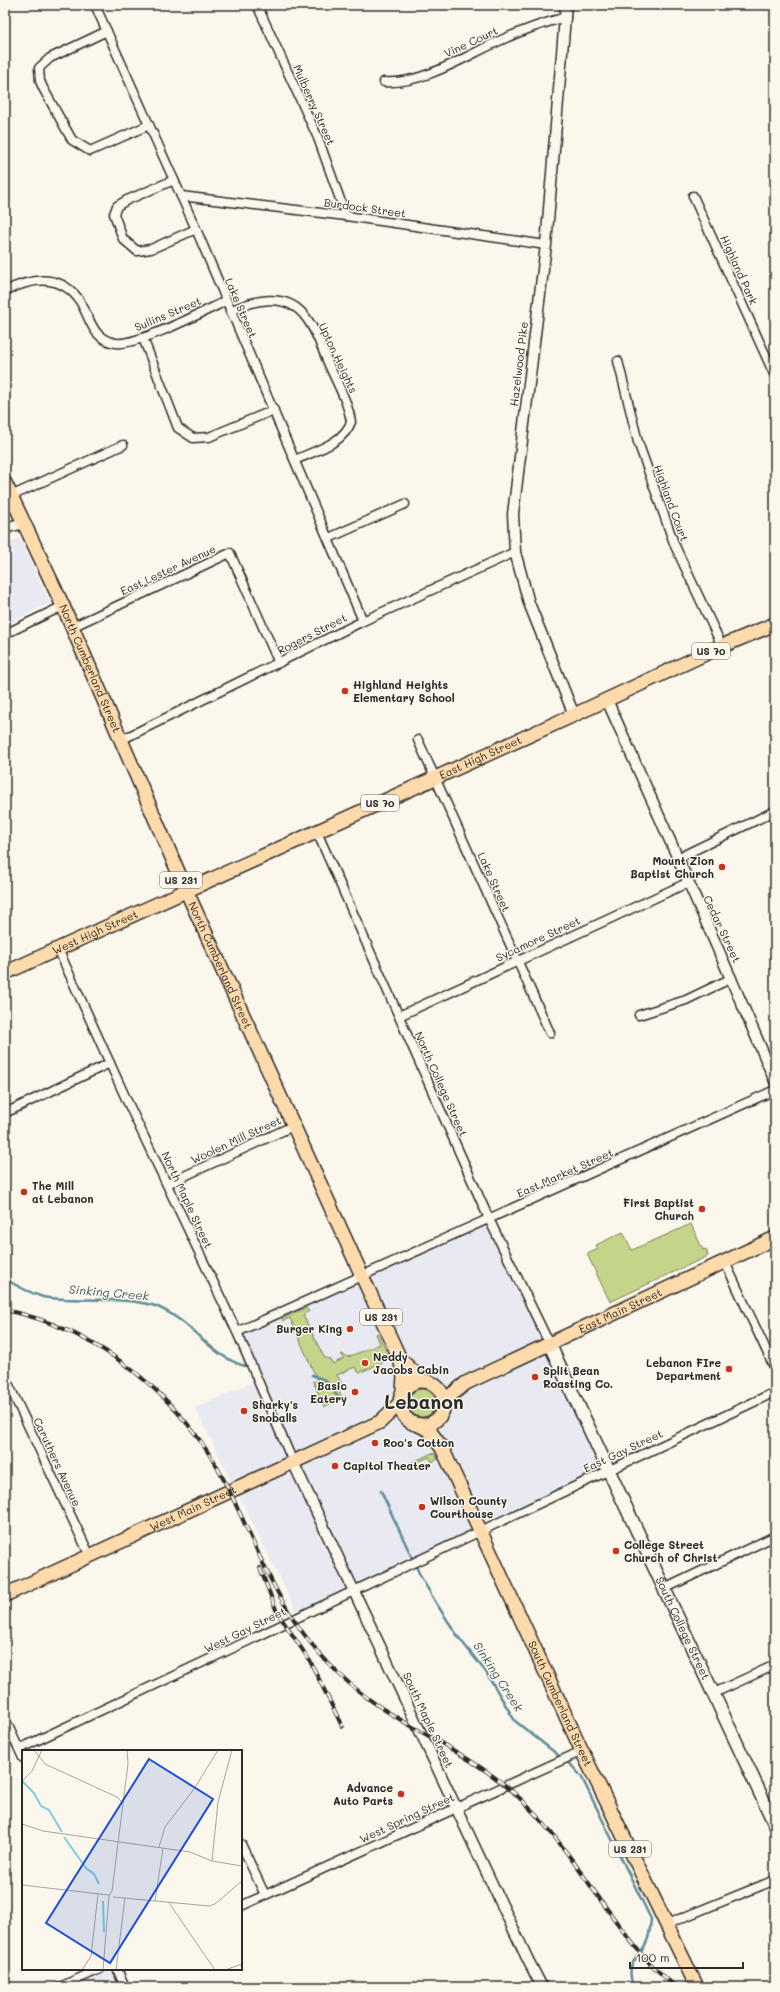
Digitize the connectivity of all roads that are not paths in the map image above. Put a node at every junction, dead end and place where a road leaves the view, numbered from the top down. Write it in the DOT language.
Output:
graph roads {
  1 [pos="95,5"];
  2 [pos="257,5"];
  3 [pos="566,5"];
  4 [pos="566,17"];
  5 [pos="107,31"];
  6 [pos="384,82"];
  7 [pos="149,125"];
  8 [pos="174,180"];
  9 [pos="181,196"];
  10 [pos="693,196"];
  11 [pos="346,216"];
  12 [pos="196,229"];
  13 [pos="546,245"];
  14 [pos="5,291"];
  15 [pos="226,301"];
  16 [pos="230,310"];
  17 [pos="143,338"];
  18 [pos="618,361"];
  19 [pos="775,376"];
  20 [pos="274,410"];
  21 [pos="123,445"];
  22 [pos="295,460"];
  23 [pos="5,483"];
  24 [pos="11,496"];
  25 [pos="405,504"];
  26 [pos="24,523"];
  27 [pos="5,528"];
  28 [pos="329,538"];
  29 [pos="515,552"];
  30 [pos="63,606"];
  31 [pos="363,621"];
  32 [pos="775,624"];
  33 [pos="72,627"];
  34 [pos="5,634"];
  35 [pos="722,646"];
  36 [pos="279,663"];
  37 [pos="608,700"];
  38 [pos="574,715"];
  39 [pos="121,740"];
  40 [pos="418,740"];
  41 [pos="436,778"];
  42 [pos="775,811"];
  43 [pos="318,832"];
  44 [pos="678,858"];
  45 [pos="687,882"];
  46 [pos="186,890"];
  47 [pos="58,949"];
  48 [pos="517,960"];
  49 [pos="5,973"];
  50 [pos="732,978"];
  51 [pos="639,1015"];
  52 [pos="399,1016"];
  53 [pos="550,1033"];
  54 [pos="110,1062"];
  55 [pos="775,1081"];
  56 [pos="775,1090"];
  57 [pos="5,1113"];
  58 [pos="293,1126"];
  59 [pos="166,1184"];
  60 [pos="489,1219"];
  61 [pos="775,1238"];
  62 [pos="725,1262"];
  63 [pos="363,1275"];
  64 [pos="236,1332"];
  65 [pos="549,1344"];
  66 [pos="400,1359"];
  67 [pos="775,1369"];
  68 [pos="5,1377"];
  69 [pos="428,1382"];
  70 [pos="466,1383"];
  71 [pos="403,1390"];
  72 [pos="775,1392"];
  73 [pos="399,1404"];
  74 [pos="443,1408"];
  75 [pos="380,1422"];
  76 [pos="414,1423"];
  77 [pos="442,1448"];
  78 [pos="293,1462"];
  79 [pos="609,1470"];
  80 [pos="481,1532"];
  81 [pos="775,1536"];
  82 [pos="90,1556"];
  83 [pos="664,1588"];
  84 [pos="354,1590"];
  85 [pos="5,1595"];
  86 [pos="775,1665"];
  87 [pos="714,1694"];
  88 [pos="5,1719"];
  89 [pos="19,1749"];
  90 [pos="582,1751"];
  91 [pos="22,1756"];
  92 [pos="457,1808"];
  93 [pos="775,1825"];
  94 [pos="242,1846"];
  95 [pos="775,1880"];
  96 [pos="265,1895"];
  97 [pos="242,1906"];
  98 [pos="667,1924"];
  99 [pos="98,1970"];
  100 [pos="117,1970"];
  101 [pos="60,1987"];
  102 [pos="125,1987"];
  103 [pos="542,1987"];
  104 [pos="697,1987"];
  1 -- 5 [label="street, Lake Street"];
  2 -- 11 [label="street, Mulberry Street"];
  3 -- 4 [label="street, Hazelwood Pike"];
  4 -- 6 [label="street, Vine Court"];
  4 -- 13 [label="street, Hazelwood Pike"];
  5 -- 7 [label="street, Lake Street"];
  5 -- 7 [label="street"];
  7 -- 8 [label="street, Lake Street"];
  8 -- 9 [label="street, Lake Street"];
  8 -- 12 [label="street"];
  9 -- 11 [label="street, Burdock Street"];
  9 -- 12 [label="street, Lake Street"];
  10 -- 19 [label="street, Highland Park"];
  11 -- 13 [label="street, Burdock Street"];
  12 -- 15 [label="street, Lake Street"];
  13 -- 29 [label="street, Hazelwood Pike"];
  14 -- 17 [label="street, Sullins Street"];
  15 -- 16 [label="street, Lake Street"];
  15 -- 17 [label="street, Sullins Street"];
  16 -- 20 [label="street, Lake Street"];
  16 -- 22 [label="street, Upton Heights"];
  17 -- 20 [label="street"];
  18 -- 35 [label="street, Highland Court"];
  20 -- 22 [label="street, Lake Street"];
  21 -- 24 [label="street"];
  22 -- 28 [label="street, Lake Street"];
  23 -- 24 [label="main road, North Cumberland Street / US 231"];
  24 -- 26 [label="main road, North Cumberland Street / US 231"];
  25 -- 28 [label="street"];
  26 -- 27 [label="street"];
  26 -- 30 [label="main road, North Cumberland Street / US 231"];
  28 -- 31 [label="street, Lake Street"];
  29 -- 31 [label="street, Rogers Street"];
  29 -- 38 [label="street, Hazelwood Pike"];
  30 -- 33 [label="main road, North Cumberland Street / US 231"];
  30 -- 34 [label="street"];
  31 -- 36 [label="street, Rogers Street"];
  32 -- 35 [label="main road, East High Street / US 70"];
  33 -- 36 [label="street, East Lester Avenue"];
  33 -- 39 [label="main road, North Cumberland Street / US 231"];
  35 -- 37 [label="main road, East High Street / US 70"];
  36 -- 39 [label="street, Rogers Street"];
  37 -- 38 [label="main road, East High Street / US 70"];
  37 -- 44 [label="street, Cedar Street"];
  38 -- 41 [label="main road, East High Street / US 70"];
  39 -- 46 [label="main road, North Cumberland Street / US 231"];
  40 -- 41 [label="street, Lake Street"];
  41 -- 43 [label="main road, East High Street / US 70"];
  41 -- 48 [label="street, Lake Street"];
  42 -- 44 [label="street"];
  43 -- 46 [label="main road, East High Street / US 70"];
  43 -- 52 [label="street, North College Street"];
  44 -- 45 [label="street, Cedar Street"];
  45 -- 48 [label="street, Sycamore Street"];
  45 -- 50 [label="street, Cedar Street"];
  46 -- 47 [label="main road, West High Street / US 70"];
  46 -- 58 [label="main road, North Cumberland Street / US 231"];
  47 -- 49 [label="main road, West High Street / US 70"];
  47 -- 54 [label="street, North Maple Street"];
  48 -- 52 [label="street, Sycamore Street"];
  48 -- 53 [label="street, Lake Street"];
  50 -- 51 [label="street"];
  50 -- 55 [label="street, Cedar Street"];
  52 -- 60 [label="street, North College Street"];
  54 -- 57 [label="street"];
  54 -- 59 [label="street, North Maple Street"];
  56 -- 60 [label="street, East Market Street"];
  58 -- 59 [label="street, Woolen Mill Street"];
  58 -- 63 [label="main road, North Cumberland Street / US 231"];
  59 -- 64 [label="street, North Maple Street"];
  60 -- 63 [label="street, East Market Street"];
  60 -- 65 [label="street, North College Street"];
  61 -- 62 [label="main road, East Main Street"];
  62 -- 65 [label="main road, East Main Street"];
  62 -- 67 [label="street"];
  63 -- 64 [label="street, East Market Street"];
  63 -- 66 [label="main road, North Cumberland Street / US 231"];
  64 -- 78 [label="street, North Maple Street"];
  65 -- 70 [label="main road, East Main Street"];
  65 -- 79 [label="main road, South College Street"];
  66 -- 69 [label="main road, North Cumberland Street / US 231"];
  66 -- 71 [label="main road, North Cumberland Street / US 231"];
  68 -- 82 [label="street, Caruthers Avenue"];
  69 -- 70 [label="main road, East Main Street"];
  69 -- 71 [label="main road"];
  69 -- 74 [label="main road, US 231"];
  70 -- 74 [label="main road, East Main Street"];
  71 -- 73 [label="main road, US 231"];
  72 -- 79 [label="street, East Gay Street"];
  73 -- 75 [label="main road, West Main Street"];
  73 -- 76 [label="main road, US 231"];
  74 -- 76 [label="main road"];
  74 -- 77 [label="main road"];
  75 -- 76 [label="main road, West Main Street"];
  75 -- 78 [label="main road, West Main Street"];
  76 -- 77 [label="main road, South Cumberland Street / US 231"];
  77 -- 80 [label="main road, South Cumberland Street / US 231"];
  78 -- 82 [label="main road, West Main Street"];
  78 -- 84 [label="street, South Maple Street"];
  79 -- 80 [label="street, East Gay Street"];
  79 -- 83 [label="main road, South College Street"];
  80 -- 84 [label="street, West Gay Street"];
  80 -- 90 [label="main road, South Cumberland Street / US 231"];
  81 -- 83 [label="street"];
  82 -- 85 [label="main road, West Main Street"];
  83 -- 87 [label="main road, South College Street"];
  84 -- 89 [label="street, West Gay Street"];
  84 -- 92 [label="street, South Maple Street"];
  86 -- 87 [label="street"];
  87 -- 93 [label="main road, South College Street"];
  88 -- 89 [label="street"];
  89 -- 91 [label="street"];
  90 -- 92 [label="street, West Spring Street"];
  90 -- 98 [label="main road, South Cumberland Street / US 231"];
  92 -- 96 [label="street, West Spring Street"];
  92 -- 103 [label="street, South Maple Street"];
  94 -- 96 [label="street"];
  95 -- 98 [label="street"];
  96 -- 97 [label="street, West Spring Street"];
  98 -- 104 [label="main road, South Cumberland Street / US 231"];
  99 -- 101 [label="street"];
  100 -- 102 [label="street"];
}
